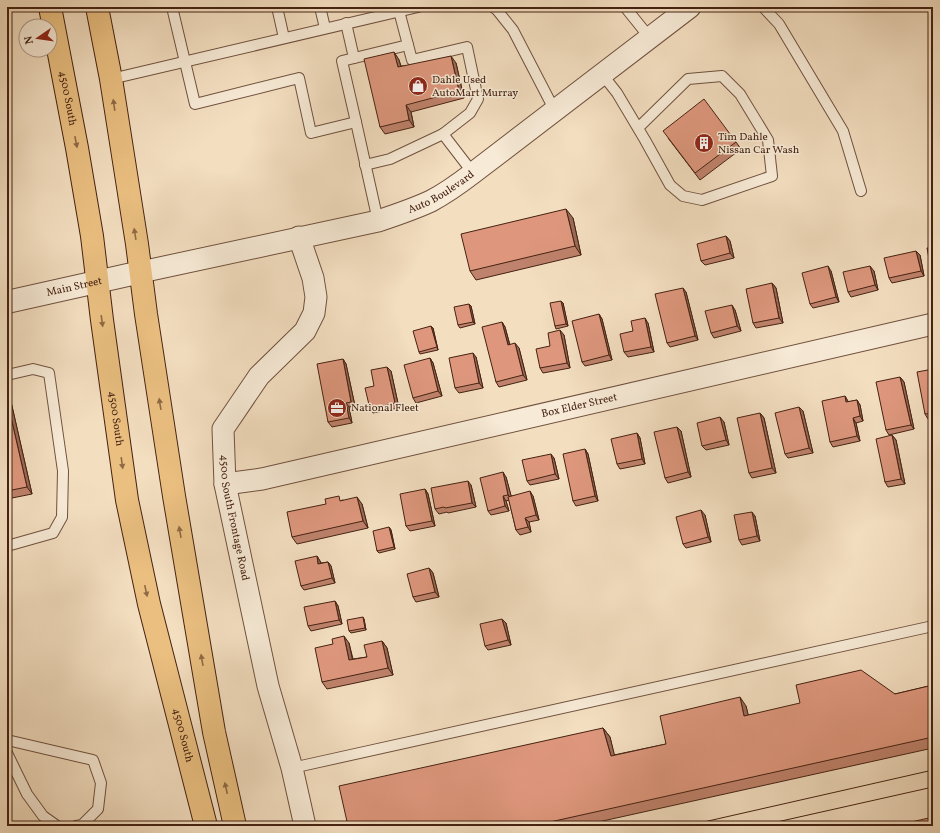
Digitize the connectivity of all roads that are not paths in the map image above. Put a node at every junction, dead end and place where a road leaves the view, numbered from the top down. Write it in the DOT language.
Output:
graph roads {
  1 [pos="50,7"];
  2 [pos="97,7"];
  3 [pos="172,7"];
  4 [pos="277,7"];
  5 [pos="320,7"];
  6 [pos="418,7"];
  7 [pos="493,7"];
  8 [pos="626,7"];
  9 [pos="690,7"];
  10 [pos="763,7"];
  11 [pos="399,11"];
  12 [pos="374,12"];
  13 [pos="346,23"];
  14 [pos="325,28"];
  15 [pos="284,38"];
  16 [pos="650,38"];
  17 [pos="408,45"];
  18 [pos="354,58"];
  19 [pos="185,61"];
  20 [pos="602,74"];
  21 [pos="111,79"];
  22 [pos="555,111"];
  23 [pos="356,122"];
  24 [pos="638,128"];
  25 [pos="444,134"];
  26 [pos="365,165"];
  27 [pos="473,173"];
  28 [pos="861,191"];
  29 [pos="378,221"];
  30 [pos="299,237"];
  31 [pos="141,272"];
  32 [pos="97,282"];
  33 [pos="7,302"];
  34 [pos="933,324"];
  35 [pos="7,375"];
  36 [pos="225,484"];
  37 [pos="7,546"];
  38 [pos="933,626"];
  39 [pos="7,740"];
  40 [pos="7,753"];
  41 [pos="292,768"];
  42 [pos="57,826"];
  43 [pos="76,826"];
  44 [pos="206,826"];
  45 [pos="235,826"];
  46 [pos="305,826"];
  1 -- 32 [label="main road, 4500 South, one-way"];
  2 -- 21 [label="main road"];
  3 -- 19 [label="lane"];
  4 -- 15 [label="lane"];
  5 -- 14 [label="lane"];
  6 -- 11 [label="lane"];
  7 -- 22 [label="lane"];
  8 -- 16 [label="lane"];
  9 -- 16 [label="street, Auto Boulevard"];
  10 -- 28 [label="lane"];
  11 -- 12 [label="lane"];
  11 -- 17 [label="lane"];
  12 -- 13 [label="lane"];
  13 -- 14 [label="lane"];
  13 -- 18 [label="lane"];
  14 -- 15 [label="lane"];
  15 -- 19 [label="lane"];
  16 -- 20 [label="street, Auto Boulevard"];
  17 -- 18 [label="lane"];
  17 -- 25 [label="lane"];
  18 -- 23 [label="lane"];
  19 -- 21 [label="lane"];
  19 -- 23 [label="lane"];
  20 -- 22 [label="street, Auto Boulevard"];
  20 -- 24 [label="lane"];
  31 -- 21 [label="main road, one-way"];
  22 -- 27 [label="street, Auto Boulevard"];
  23 -- 26 [label="lane"];
  24 -- 24 [label="lane"];
  25 -- 26 [label="lane"];
  25 -- 27 [label="lane"];
  26 -- 29 [label="lane"];
  27 -- 29 [label="street, Auto Boulevard"];
  29 -- 30 [label="street, Auto Boulevard"];
  30 -- 31 [label="street, Auto Boulevard"];
  30 -- 36 [label="street, 4500 South Frontage Road"];
  31 -- 32 [label="street, Main Street"];
  45 -- 31 [label="main road, one-way"];
  32 -- 33 [label="street, Main Street"];
  32 -- 44 [label="main road, 4500 South, one-way"];
  34 -- 36 [label="street, Box Elder Street"];
  35 -- 37 [label="lane"];
  36 -- 41 [label="street, 4500 South Frontage Road"];
  38 -- 41 [label="lane"];
  39 -- 43 [label="lane"];
  40 -- 42 [label="lane"];
  41 -- 46 [label="street, 4500 South Frontage Road"];
}
